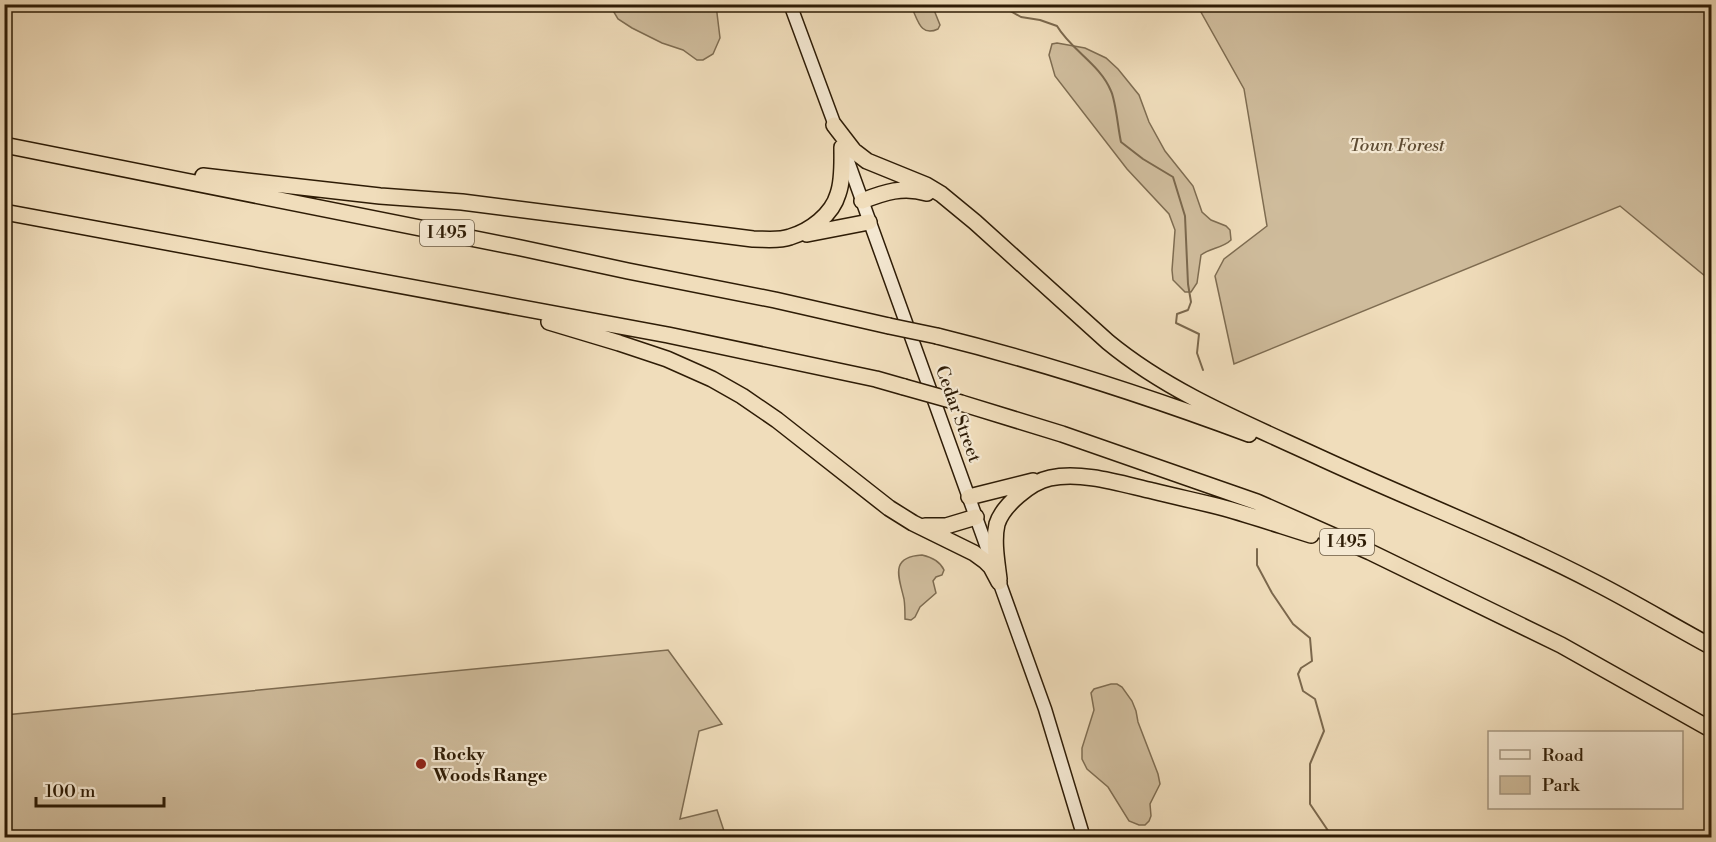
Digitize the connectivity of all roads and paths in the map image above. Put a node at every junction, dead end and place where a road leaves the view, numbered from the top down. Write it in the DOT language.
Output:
graph roads {
  1 [pos="790,4"];
  2 [pos="834,125"];
  3 [pos="4,145"];
  4 [pos="842,147"];
  5 [pos="89,162"];
  6 [pos="862,201"];
  7 [pos="952,203"];
  8 [pos="4,212"];
  9 [pos="869,222"];
  10 [pos="790,237"];
  11 [pos="469,297"];
  12 [pos="1047,478"];
  13 [pos="1374,483"];
  14 [pos="969,497"];
  15 [pos="976,517"];
  16 [pos="913,524"];
  17 [pos="1370,552"];
  18 [pos="999,582"];
  19 [pos="1712,647"];
  20 [pos="1712,730"];
  21 [pos="1084,837"];
  1 -- 2 [label="main road, Cedar Street"];
  2 -- 4 [label="main road, Cedar Street"];
  2 -- 7 [label="highway"];
  3 -- 5 [label="highway, I 495"];
  4 -- 6 [label="main road, Cedar Street"];
  4 -- 10 [label="highway"];
  5 -- 10 [label="highway"];
  5 -- 13 [label="highway, I 495, bridge"];
  6 -- 7 [label="highway"];
  6 -- 9 [label="main road, Cedar Street"];
  7 -- 13 [label="highway"];
  8 -- 11 [label="highway, I 495"];
  9 -- 10 [label="highway"];
  9 -- 14 [label="main road, Cedar Street"];
  11 -- 16 [label="highway"];
  11 -- 17 [label="highway, I 495, bridge"];
  12 -- 14 [label="highway"];
  12 -- 17 [label="highway"];
  12 -- 18 [label="highway"];
  13 -- 19 [label="highway, I 495"];
  14 -- 15 [label="main road, Cedar Street"];
  15 -- 16 [label="highway"];
  15 -- 18 [label="main road, Cedar Street"];
  16 -- 18 [label="highway"];
  17 -- 20 [label="highway, I 495"];
  18 -- 21 [label="main road, Cedar Street"];
}
